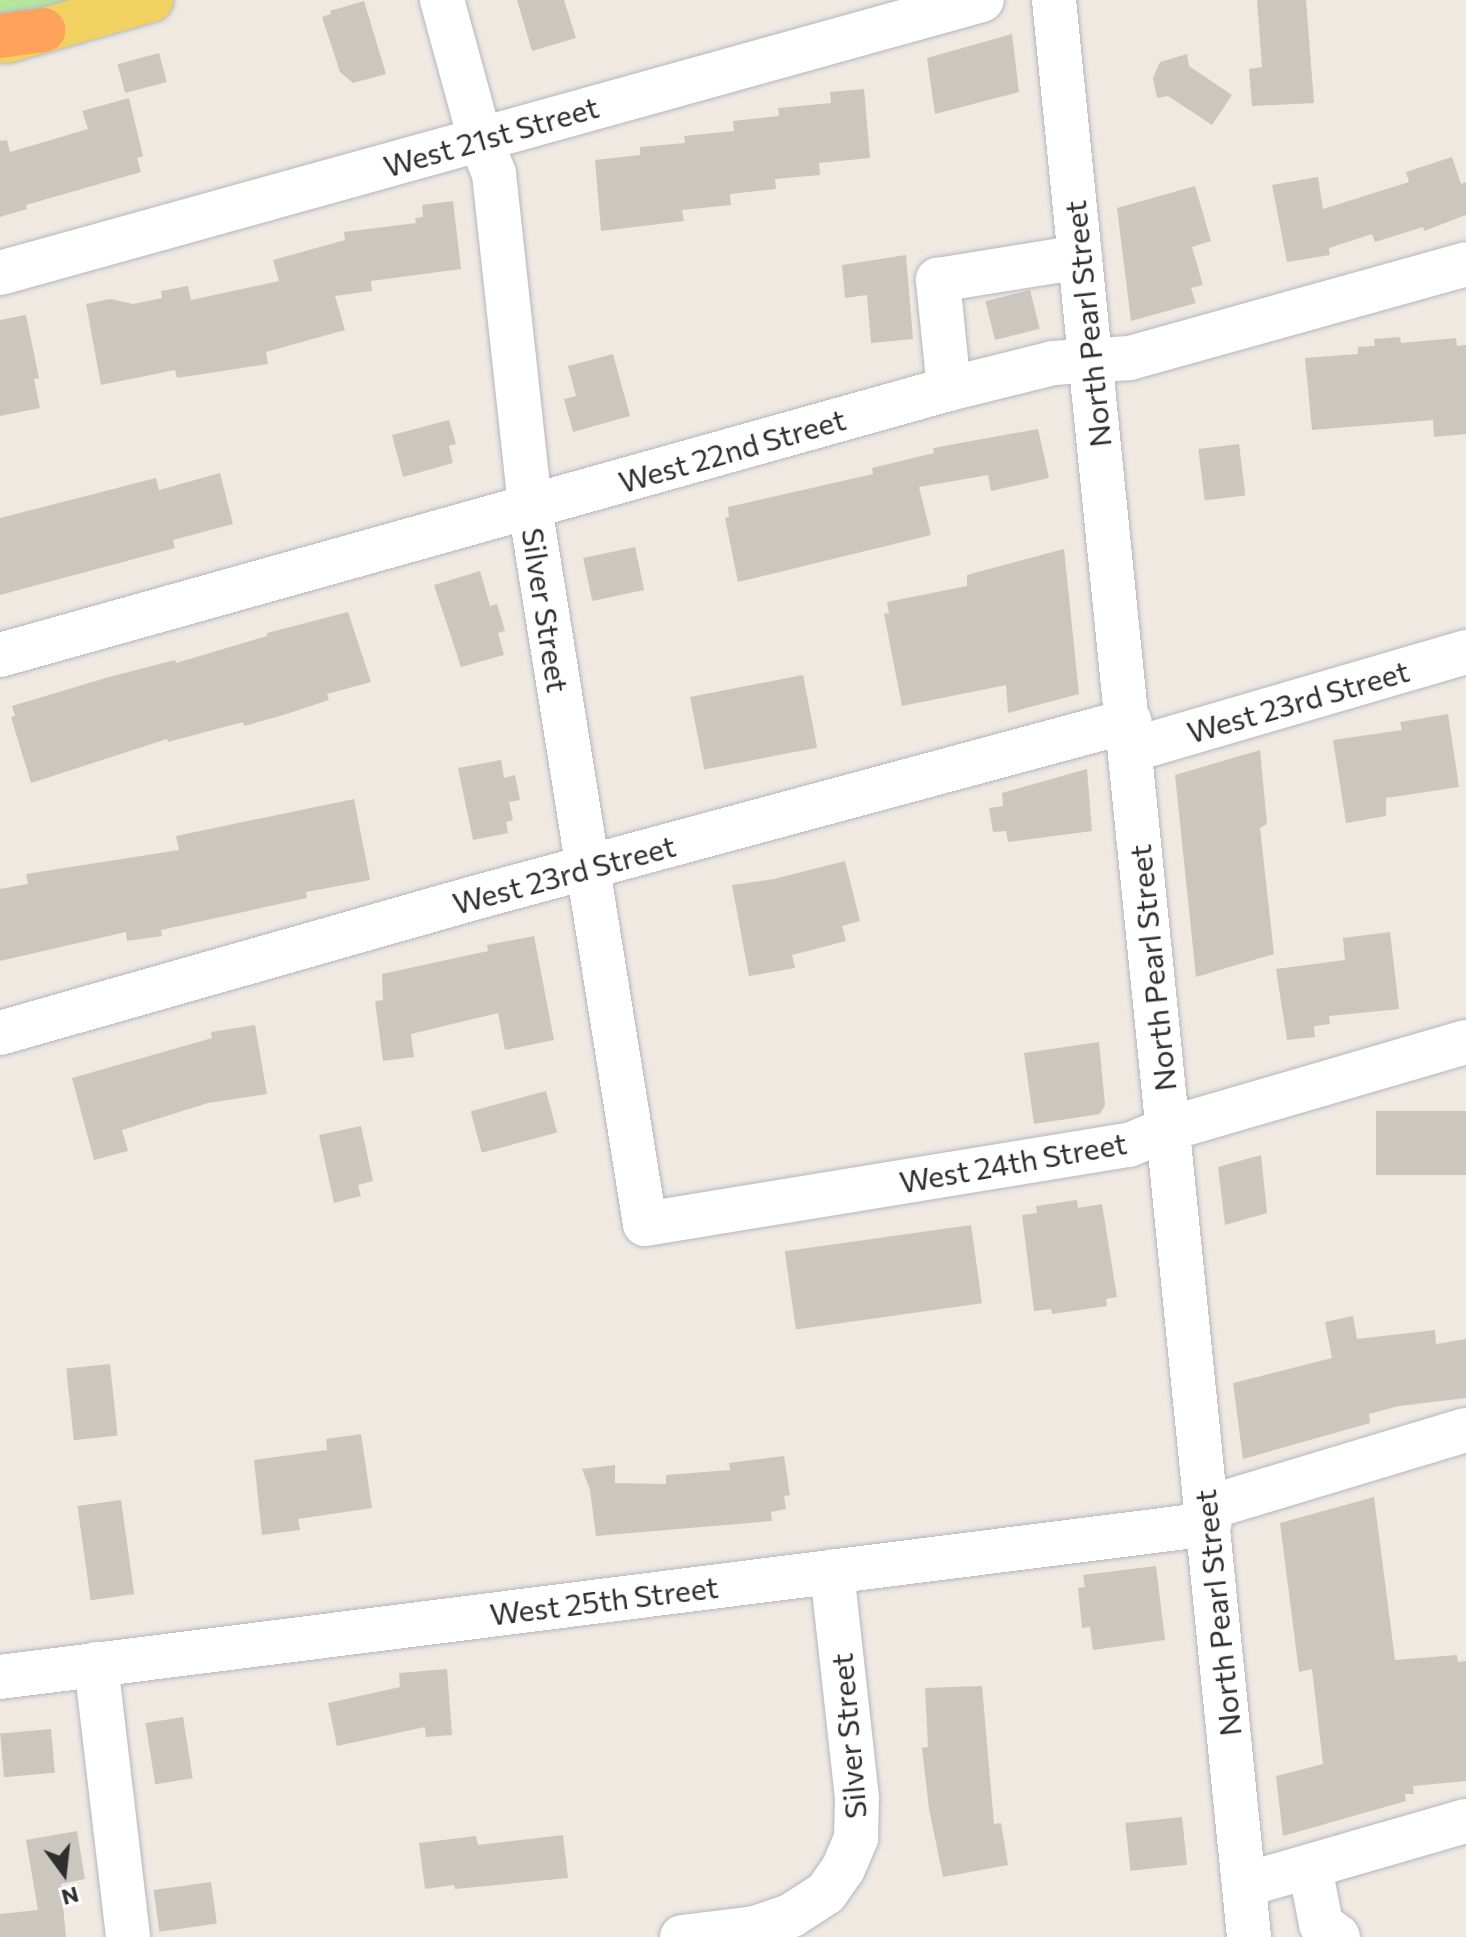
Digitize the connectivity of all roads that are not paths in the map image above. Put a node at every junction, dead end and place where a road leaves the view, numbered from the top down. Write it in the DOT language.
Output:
graph roads {
  1 [pos="151,0"];
  2 [pos="442,0"];
  3 [pos="982,0"];
  4 [pos="1054,0"];
  5 [pos="44,30"];
  6 [pos="0,36"];
  7 [pos="0,42"];
  8 [pos="480,139"];
  9 [pos="1080,257"];
  10 [pos="1466,264"];
  11 [pos="0,273"];
  12 [pos="1090,361"];
  13 [pos="949,389"];
  14 [pos="530,507"];
  15 [pos="1466,652"];
  16 [pos="0,655"];
  17 [pos="1130,735"];
  18 [pos="586,870"];
  19 [pos="0,1033"];
  20 [pos="1466,1042"];
  21 [pos="1168,1129"];
  22 [pos="645,1224"];
  23 [pos="1466,1430"];
  24 [pos="1208,1516"];
  25 [pos="832,1571"];
  26 [pos="96,1664"];
  27 [pos="0,1677"];
  28 [pos="1466,1821"];
  29 [pos="1310,1867"];
  30 [pos="1244,1885"];
  31 [pos="1324,1933"];
  32 [pos="128,1937"];
  33 [pos="682,1937"];
  34 [pos="1249,1937"];
  1 -- 5 [label="main road"];
  2 -- 8 [label="street, Silver Street"];
  3 -- 8 [label="street, West 21st Street"];
  4 -- 9 [label="street, North Pearl Street"];
  5 -- 6 [label="highway"];
  5 -- 7 [label="main road"];
  8 -- 11 [label="street, West 21st Street"];
  8 -- 14 [label="street, Silver Street"];
  9 -- 12 [label="street, North Pearl Street"];
  9 -- 13 [label="street"];
  10 -- 12 [label="street, West 22nd Street"];
  12 -- 13 [label="street, West 22nd Street"];
  12 -- 17 [label="street, North Pearl Street"];
  13 -- 14 [label="street, West 22nd Street"];
  14 -- 16 [label="street, West 22nd Street"];
  14 -- 18 [label="street, Silver Street"];
  15 -- 17 [label="street, West 23rd Street"];
  17 -- 18 [label="street, West 23rd Street"];
  17 -- 21 [label="street, North Pearl Street"];
  18 -- 19 [label="street, West 23rd Street"];
  18 -- 22 [label="street, Silver Street"];
  20 -- 21 [label="street, West 24th Street"];
  21 -- 22 [label="street, West 24th Street"];
  21 -- 24 [label="street, North Pearl Street"];
  23 -- 24 [label="street, West 25th Street"];
  24 -- 25 [label="street, West 25th Street"];
  24 -- 30 [label="street, North Pearl Street"];
  25 -- 26 [label="street, West 25th Street"];
  25 -- 33 [label="street, Silver Street"];
  26 -- 27 [label="street, West 25th Street"];
  26 -- 32 [label="street"];
  28 -- 29 [label="street"];
  29 -- 30 [label="street"];
  29 -- 31 [label="street"];
  30 -- 34 [label="street, North Pearl Street"];
}
